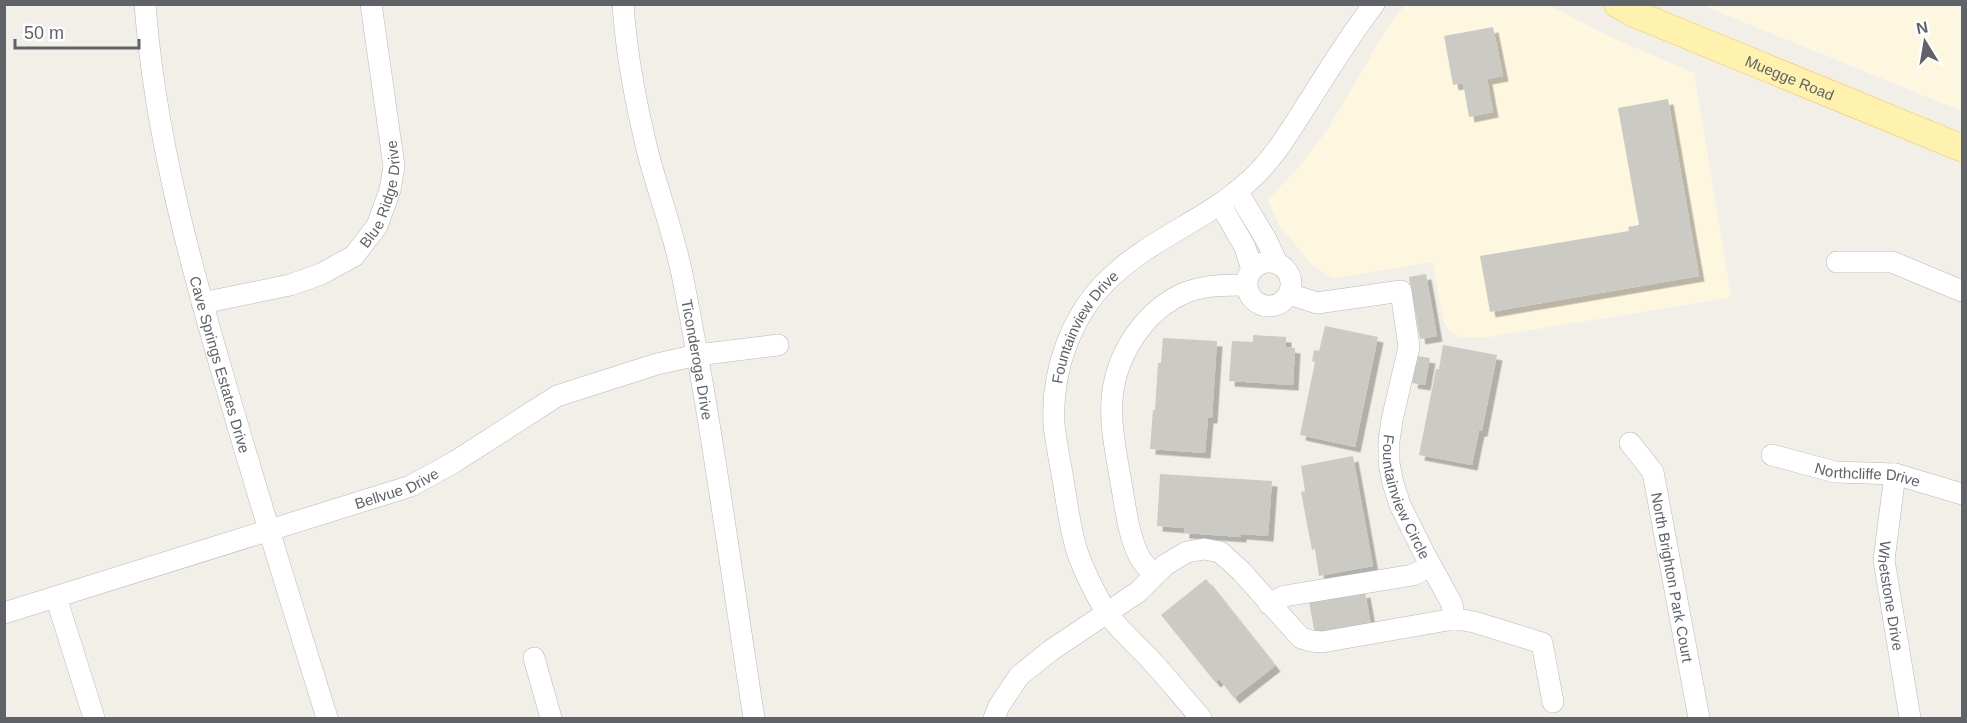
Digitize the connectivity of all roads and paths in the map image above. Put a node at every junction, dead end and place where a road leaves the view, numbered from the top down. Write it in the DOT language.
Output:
graph roads {
  1 [pos="145,4"];
  2 [pos="371,4"];
  3 [pos="623,4"];
  4 [pos="1374,4"];
  5 [pos="1617,4"];
  6 [pos="1962,148"];
  7 [pos="1237,191"];
  8 [pos="1220,204"];
  9 [pos="1837,262"];
  10 [pos="1276,263"];
  11 [pos="1249,277"];
  12 [pos="1962,291"];
  13 [pos="1289,294"];
  14 [pos="202,303"];
  15 [pos="778,345"];
  16 [pos="697,355"];
  17 [pos="1630,443"];
  18 [pos="1772,455"];
  19 [pos="1895,474"];
  20 [pos="1962,494"];
  21 [pos="269,530"];
  22 [pos="1431,566"];
  23 [pos="1154,575"];
  24 [pos="56,597"];
  25 [pos="1269,604"];
  26 [pos="4,613"];
  27 [pos="1107,613"];
  28 [pos="1454,620"];
  29 [pos="534,658"];
  30 [pos="1553,702"];
  31 [pos="94,718"];
  32 [pos="327,718"];
  33 [pos="551,718"];
  34 [pos="754,718"];
  35 [pos="994,718"];
  36 [pos="1201,718"];
  37 [pos="1699,718"];
  38 [pos="1911,718"];
  1 -- 14 [label="street, Cave Springs Estates Drive"];
  2 -- 14 [label="street, Blue Ridge Drive"];
  3 -- 16 [label="street, Ticonderoga Drive"];
  4 -- 7 [label="street, Fountainview Drive"];
  5 -- 6 [label="main road, Muegge Road"];
  7 -- 8 [label="street, Fountainview Drive"];
  7 -- 10 [label="street"];
  8 -- 11 [label="street"];
  8 -- 27 [label="street, Fountainview Drive"];
  9 -- 12 [label="street"];
  10 -- 11 [label="street"];
  10 -- 13 [label="street"];
  11 -- 13 [label="street"];
  11 -- 23 [label="street"];
  13 -- 22 [label="street, Fountainview Circle"];
  14 -- 21 [label="street, Cave Springs Estates Drive"];
  15 -- 16 [label="street, Bellvue Drive"];
  16 -- 21 [label="street, Bellvue Drive"];
  16 -- 34 [label="street, Ticonderoga Drive"];
  17 -- 37 [label="street, North Brighton Park Court"];
  18 -- 19 [label="street, Northcliffe Drive"];
  19 -- 20 [label="street, Northcliffe Drive"];
  19 -- 38 [label="street, Whetstone Drive"];
  21 -- 24 [label="street, Bellvue Drive"];
  21 -- 32 [label="street, Cave Springs Estates Drive"];
  22 -- 25 [label="street, Fountainview Circle"];
  22 -- 28 [label="street, Fountainview Circle"];
  23 -- 25 [label="street"];
  23 -- 27 [label="street"];
  24 -- 26 [label="street, Bellvue Drive"];
  24 -- 31 [label="street"];
  25 -- 28 [label="street"];
  27 -- 35 [label="street"];
  27 -- 36 [label="street, Fountainview Drive"];
  28 -- 30 [label="street"];
  29 -- 33 [label="street"];
}
